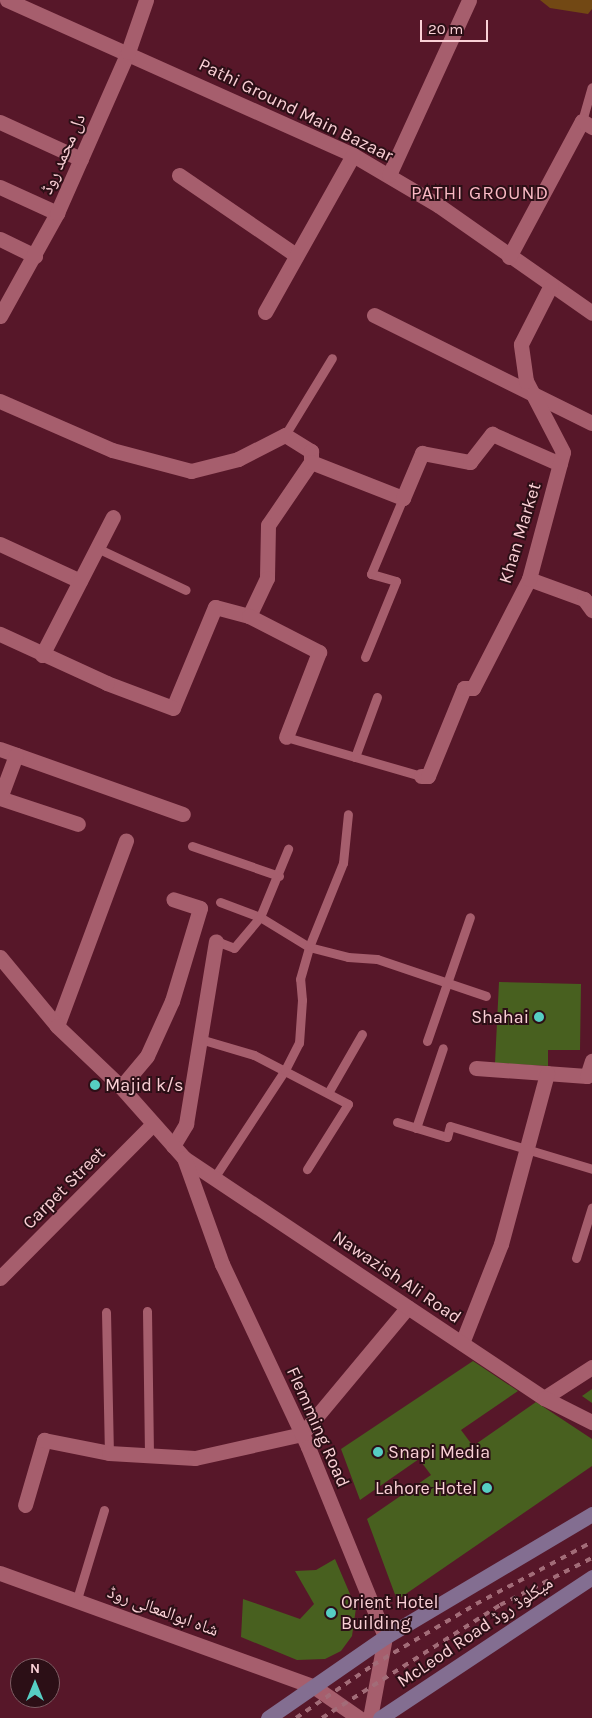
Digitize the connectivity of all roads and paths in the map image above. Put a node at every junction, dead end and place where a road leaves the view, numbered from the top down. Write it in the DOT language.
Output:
graph roads {
  1 [pos="7,0"];
  2 [pos="146,0"];
  3 [pos="469,0"];
  4 [pos="128,52"];
  5 [pos="592,87"];
  6 [pos="0,122"];
  7 [pos="587,124"];
  8 [pos="353,155"];
  9 [pos="81,159"];
  10 [pos="179,176"];
  11 [pos="390,176"];
  12 [pos="0,187"];
  13 [pos="57,214"];
  14 [pos="0,239"];
  15 [pos="296,255"];
  16 [pos="35,256"];
  17 [pos="509,258"];
  18 [pos="551,285"];
  19 [pos="264,312"];
  20 [pos="592,313"];
  21 [pos="374,315"];
  22 [pos="0,316"];
  23 [pos="332,358"];
  24 [pos="535,397"];
  25 [pos="0,401"];
  26 [pos="592,423"];
  27 [pos="285,435"];
  28 [pos="311,462"];
  29 [pos="560,464"];
  30 [pos="403,498"];
  31 [pos="113,517"];
  32 [pos="0,544"];
  33 [pos="97,548"];
  34 [pos="529,579"];
  35 [pos="80,581"];
  36 [pos="186,590"];
  37 [pos="592,610"];
  38 [pos="249,616"];
  39 [pos="0,634"];
  40 [pos="42,655"];
  41 [pos="365,657"];
  42 [pos="377,697"];
  43 [pos="286,737"];
  44 [pos="0,749"];
  45 [pos="16,755"];
  46 [pos="355,757"];
  47 [pos="421,776"];
  48 [pos="0,798"];
  49 [pos="183,814"];
  50 [pos="348,814"];
  51 [pos="78,824"];
  52 [pos="126,840"];
  53 [pos="192,846"];
  54 [pos="288,849"];
  55 [pos="279,876"];
  56 [pos="173,899"];
  57 [pos="220,902"];
  58 [pos="260,917"];
  59 [pos="470,917"];
  60 [pos="216,942"];
  61 [pos="309,948"];
  62 [pos="0,957"];
  63 [pos="446,981"];
  64 [pos="486,996"];
  65 [pos="57,1026"];
  66 [pos="362,1034"];
  67 [pos="200,1039"];
  68 [pos="426,1041"];
  69 [pos="443,1048"];
  70 [pos="592,1061"];
  71 [pos="476,1068"];
  72 [pos="285,1070"];
  73 [pos="547,1074"];
  74 [pos="120,1087"];
  75 [pos="328,1093"];
  76 [pos="397,1122"];
  77 [pos="153,1124"];
  78 [pos="416,1128"];
  79 [pos="173,1146"];
  80 [pos="526,1151"];
  81 [pos="184,1158"];
  82 [pos="307,1169"];
  83 [pos="592,1169"];
  84 [pos="214,1178"];
  85 [pos="592,1207"];
  86 [pos="576,1258"];
  87 [pos="0,1278"];
  88 [pos="408,1308"];
  89 [pos="147,1311"];
  90 [pos="106,1312"];
  91 [pos="462,1343"];
  92 [pos="592,1367"];
  93 [pos="544,1398"];
  94 [pos="592,1422"];
  95 [pos="302,1434"];
  96 [pos="109,1453"];
  97 [pos="149,1455"];
  98 [pos="25,1505"];
  99 [pos="104,1510"];
  100 [pos="592,1514"];
  101 [pos="0,1573"];
  102 [pos="592,1577"];
  103 [pos="77,1599"];
  104 [pos="385,1637"];
  105 [pos="313,1686"];
  106 [pos="268,1718"];
  107 [pos="359,1718"];
  108 [pos="370,1718"];
  109 [pos="380,1718"];
  1 -- 4 [label="street, Pathi Ground Main Bazaar"];
  2 -- 4 [label="street, دل محمد روڈ"];
  3 -- 11 [label="street"];
  4 -- 8 [label="street, Pathi Ground Main Bazaar"];
  4 -- 9 [label="street, دل محمد روڈ"];
  5 -- 7 [label="lane"];
  6 -- 9 [label="street"];
  7 -- 17 [label="street"];
  8 -- 11 [label="street, Pathi Ground Main Bazaar"];
  8 -- 15 [label="street"];
  9 -- 13 [label="street, دل محمد روڈ"];
  10 -- 15 [label="street"];
  11 -- 17 [label="street, Pathi Ground Main Bazaar"];
  12 -- 13 [label="street"];
  13 -- 16 [label="street, دل محمد روڈ"];
  14 -- 16 [label="street"];
  15 -- 19 [label="street"];
  16 -- 22 [label="street, دل محمد روڈ"];
  17 -- 18 [label="street, Pathi Ground Main Bazaar"];
  18 -- 20 [label="street, Pathi Ground Main Bazaar"];
  18 -- 24 [label="street, Khan Market"];
  21 -- 24 [label="street"];
  23 -- 27 [label="lane"];
  24 -- 26 [label="street"];
  24 -- 29 [label="street, Khan Market"];
  25 -- 27 [label="street"];
  27 -- 28 [label="street"];
  28 -- 30 [label="street"];
  28 -- 38 [label="street"];
  29 -- 30 [label="street"];
  29 -- 34 [label="street, Khan Market"];
  30 -- 41 [label="lane"];
  31 -- 33 [label="street"];
  32 -- 35 [label="street"];
  33 -- 35 [label="street"];
  33 -- 36 [label="lane"];
  34 -- 37 [label="street"];
  34 -- 47 [label="street, Khan Market"];
  35 -- 40 [label="street"];
  38 -- 40 [label="street"];
  38 -- 43 [label="street"];
  39 -- 40 [label="street"];
  42 -- 46 [label="lane"];
  43 -- 46 [label="lane"];
  44 -- 45 [label="street"];
  45 -- 48 [label="street"];
  45 -- 49 [label="street"];
  46 -- 47 [label="lane"];
  48 -- 51 [label="street"];
  50 -- 61 [label="lane"];
  52 -- 65 [label="street"];
  53 -- 55 [label="lane"];
  54 -- 55 [label="lane"];
  55 -- 58 [label="lane"];
  56 -- 74 [label="street"];
  57 -- 58 [label="lane"];
  58 -- 60 [label="lane"];
  58 -- 61 [label="lane"];
  59 -- 63 [label="lane"];
  60 -- 67 [label="street"];
  61 -- 63 [label="lane"];
  61 -- 72 [label="lane"];
  62 -- 65 [label="street"];
  63 -- 64 [label="lane"];
  63 -- 68 [label="lane"];
  65 -- 74 [label="street"];
  66 -- 75 [label="lane"];
  67 -- 72 [label="lane"];
  67 -- 79 [label="street"];
  69 -- 78 [label="lane"];
  70 -- 73 [label="street"];
  71 -- 73 [label="street"];
  72 -- 75 [label="lane"];
  72 -- 84 [label="lane"];
  73 -- 80 [label="street"];
  74 -- 77 [label="street"];
  75 -- 82 [label="lane"];
  76 -- 78 [label="lane"];
  77 -- 79 [label="street"];
  77 -- 87 [label="street, Carpet Street"];
  78 -- 80 [label="lane"];
  79 -- 81 [label="street"];
  80 -- 83 [label="lane"];
  80 -- 91 [label="street"];
  81 -- 84 [label="street, Nawazish Ali Road"];
  81 -- 95 [label="street, Flemming Road"];
  84 -- 88 [label="street, Nawazish Ali Road"];
  85 -- 86 [label="lane"];
  88 -- 91 [label="street, Nawazish Ali Road"];
  88 -- 95 [label="street"];
  89 -- 97 [label="lane"];
  90 -- 96 [label="lane"];
  91 -- 93 [label="street, Nawazish Ali Road"];
  92 -- 93 [label="street"];
  93 -- 94 [label="street, Nawazish Ali Road"];
  95 -- 97 [label="street"];
  95 -- 104 [label="street, Flemming Road"];
  96 -- 97 [label="street"];
  96 -- 98 [label="street"];
  99 -- 103 [label="lane"];
  100 -- 104 [label="main road, McLeod Road میکلوڈ روڈ"];
  101 -- 103 [label="street, شاہ ابوالمعالی روڈ"];
  102 -- 109 [label="main road, McLeod Road میکلوڈ روڈ"];
  103 -- 105 [label="street, شاہ ابوالمعالی روڈ"];
  104 -- 105 [label="main road, McLeod Road میکلوڈ روڈ"];
  104 -- 108 [label="street"];
  105 -- 106 [label="main road, McLeod Road میکلوڈ روڈ"];
  105 -- 107 [label="street, شاہ ابوالمعالی روڈ"];
}
